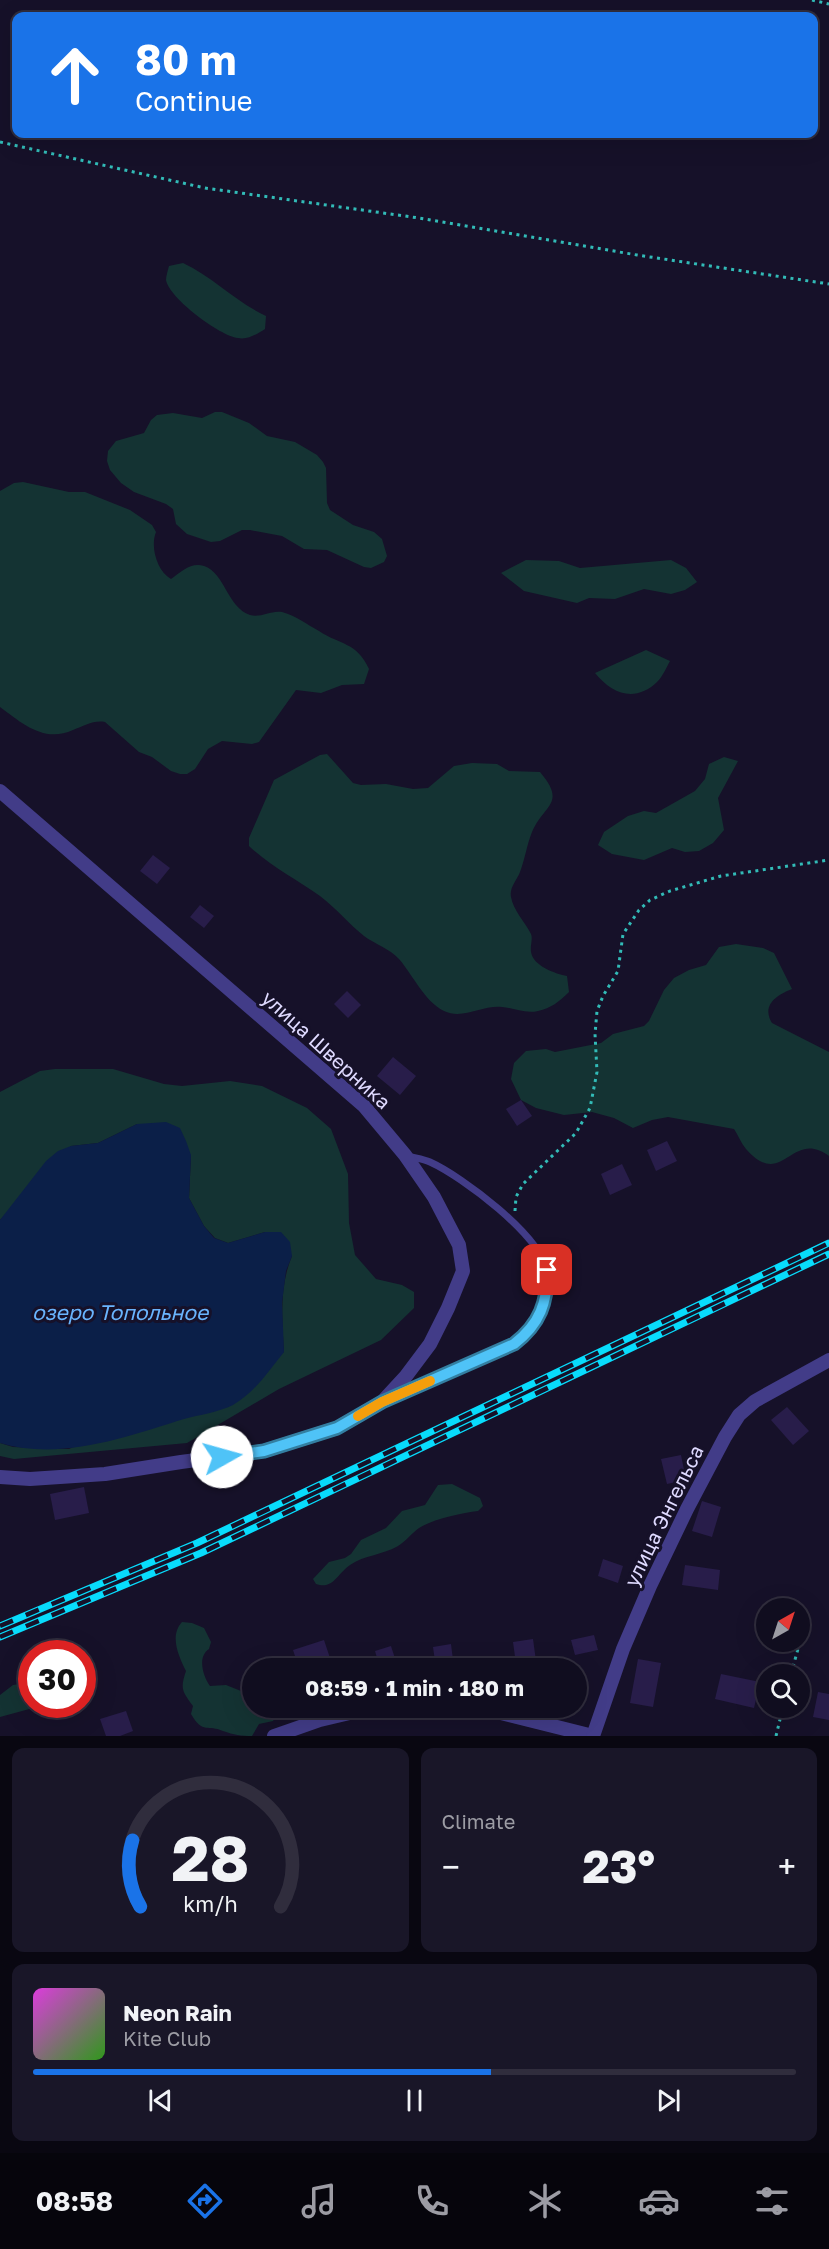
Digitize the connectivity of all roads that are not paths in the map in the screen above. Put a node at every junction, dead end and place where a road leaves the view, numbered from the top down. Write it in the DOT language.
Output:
graph roads {
  1 [pos="0,792"];
  2 [pos="405,1155"];
  3 [pos="829,1360"];
  4 [pos="382,1402"];
  5 [pos="0,1477"];
  6 [pos="328,1718"];
  7 [pos="521,1718"];
  8 [pos="277,1736"];
  9 [pos="593,1736"];
  1 -- 2 [label="street, улица Шверника"];
  2 -- 4 [label="street, улица Шверника"];
  2 -- 4 [label="lane"];
  3 -- 9 [label="street, улица Энгельса"];
  4 -- 5 [label="street, улица Шверника"];
  6 -- 8 [label="street"];
  7 -- 9 [label="street, улица Энгельса"];
}
